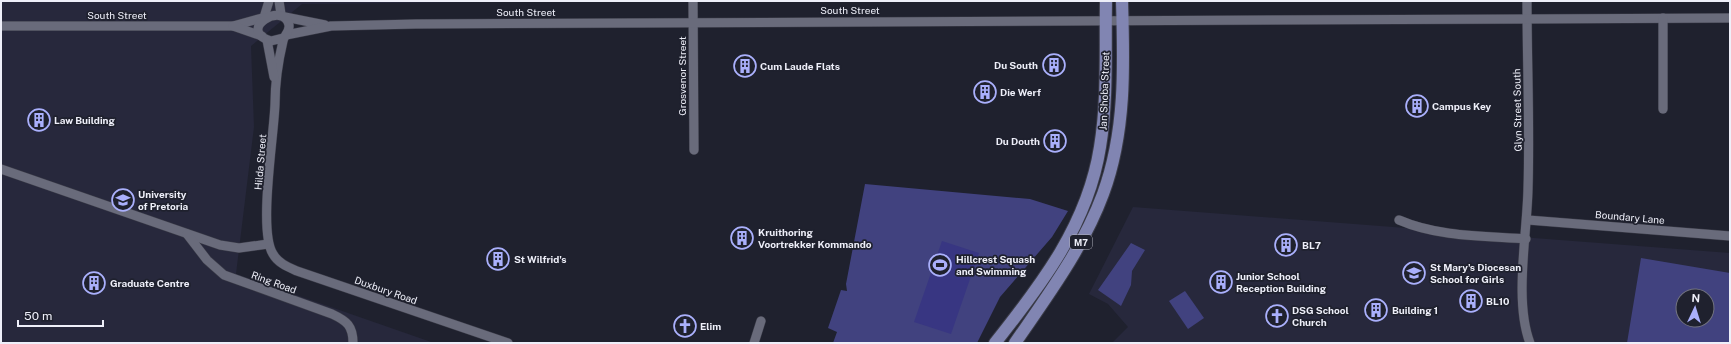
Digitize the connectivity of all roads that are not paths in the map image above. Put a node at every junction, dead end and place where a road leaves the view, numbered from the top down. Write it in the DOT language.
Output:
graph roads {
  1 [pos="269,1"];
  2 [pos="279,1"];
  3 [pos="693,1"];
  4 [pos="1106,1"];
  5 [pos="1122,1"];
  6 [pos="1527,1"];
  7 [pos="284,15"];
  8 [pos="263,16"];
  9 [pos="1527,18"];
  10 [pos="1663,18"];
  11 [pos="1730,18"];
  12 [pos="1106,19"];
  13 [pos="1123,20"];
  14 [pos="693,23"];
  15 [pos="1,26"];
  16 [pos="233,26"];
  17 [pos="331,26"];
  18 [pos="285,37"];
  19 [pos="265,38"];
  20 [pos="275,82"];
  21 [pos="1663,109"];
  22 [pos="694,150"];
  23 [pos="1,169"];
  24 [pos="1399,220"];
  25 [pos="1528,220"];
  26 [pos="188,234"];
  27 [pos="1730,236"];
  28 [pos="1526,239"];
  29 [pos="268,244"];
  30 [pos="761,321"];
  31 [pos="492,340"];
  32 [pos="353,343"];
  33 [pos="508,343"];
  34 [pos="754,343"];
  35 [pos="995,343"];
  36 [pos="1016,343"];
  37 [pos="1530,343"];
  1 -- 8 [label="street"];
  2 -- 7 [label="street"];
  3 -- 14 [label="street, Grosvenor Street"];
  4 -- 12 [label="main road, Jan Shoba Street / M7"];
  5 -- 13 [label="main road, Jan Shoba Street / M7"];
  6 -- 9 [label="street, Glyn Street South"];
  7 -- 8 [label="street"];
  7 -- 17 [label="street, South Street"];
  7 -- 18 [label="street"];
  8 -- 16 [label="street, South Street"];
  8 -- 19 [label="street"];
  9 -- 10 [label="street, South Street"];
  9 -- 13 [label="street, South Street"];
  9 -- 25 [label="street, Glyn Street South"];
  10 -- 11 [label="street, South Street"];
  10 -- 21 [label="street"];
  12 -- 13 [label="street, South Street"];
  12 -- 14 [label="street, South Street"];
  12 -- 35 [label="main road, Jan Shoba Street / M7"];
  13 -- 36 [label="main road, Jan Shoba Street / M7"];
  14 -- 17 [label="street, South Street"];
  14 -- 22 [label="street, Grosvenor Street"];
  15 -- 16 [label="street, South Street"];
  16 -- 19 [label="street, South Street"];
  17 -- 18 [label="street, South Street"];
  18 -- 19 [label="street"];
  18 -- 20 [label="street, Hilda Street"];
  19 -- 20 [label="street, Hilda Street"];
  20 -- 29 [label="street, Hilda Street"];
  23 -- 26 [label="street"];
  24 -- 28 [label="street"];
  25 -- 27 [label="street, Boundary Lane"];
  25 -- 28 [label="street, Glyn Street South"];
  26 -- 29 [label="street"];
  26 -- 32 [label="street, Ring Road"];
  28 -- 37 [label="street, Glyn Street South"];
  29 -- 31 [label="street, Duxbury Road"];
  30 -- 34 [label="street"];
  31 -- 33 [label="street, Duxbury Road"];
}
